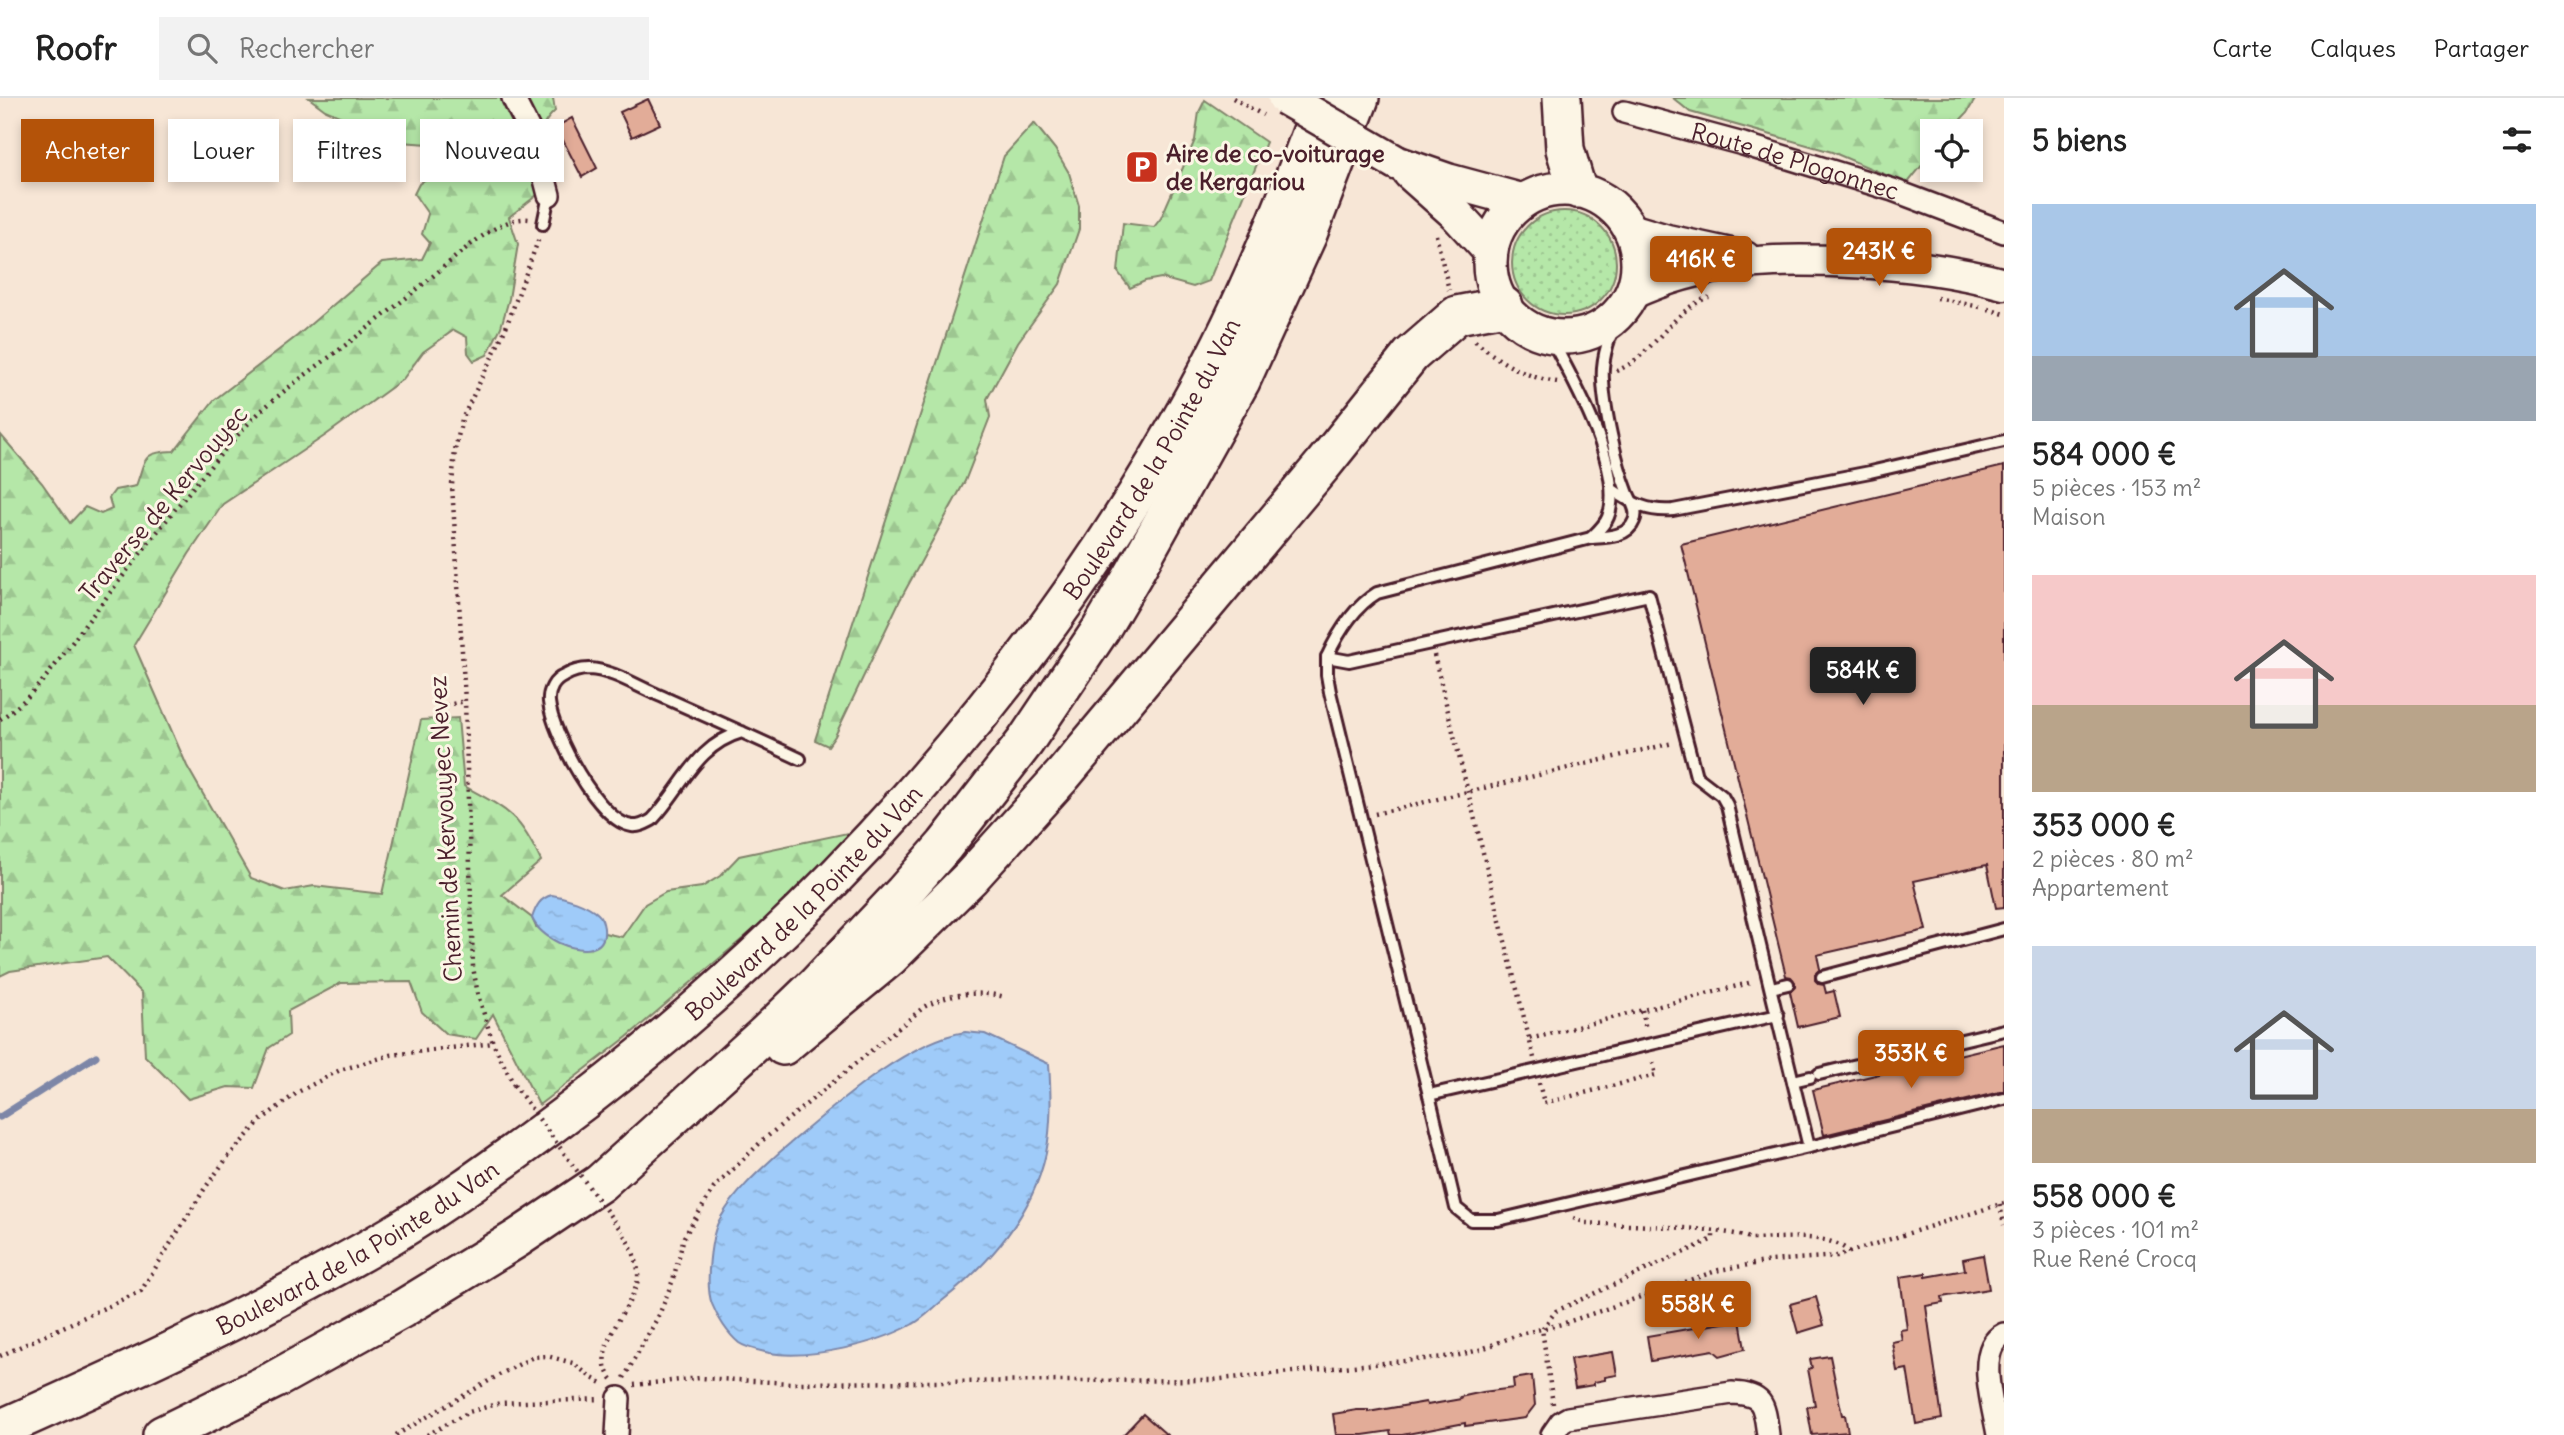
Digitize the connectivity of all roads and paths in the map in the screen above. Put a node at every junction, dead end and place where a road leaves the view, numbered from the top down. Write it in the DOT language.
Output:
graph roads {
  1 [pos="513,98"];
  2 [pos="1233,98"];
  3 [pos="1285,98"];
  4 [pos="1306,98"];
  5 [pos="1324,98"];
  6 [pos="1360,98"];
  7 [pos="1562,98"];
  8 [pos="1250,108"];
  9 [pos="1624,112"];
  10 [pos="1398,163"];
  11 [pos="1577,189"];
  12 [pos="549,195"];
  13 [pos="1523,201"];
  14 [pos="543,224"];
  15 [pos="1273,226"];
  16 [pos="1630,229"];
  17 [pos="2004,232"];
  18 [pos="1490,251"];
  19 [pos="1759,260"];
  20 [pos="2004,284"];
  21 [pos="1625,303"];
  22 [pos="1504,306"];
  23 [pos="1549,335"];
  24 [pos="2004,441"];
  25 [pos="1613,490"];
  26 [pos="1633,504"];
  27 [pos="1591,538"];
  28 [pos="1432,644"];
  29 [pos="1327,657"];
  30 [pos="466,701"];
  31 [pos="439,707"];
  32 [pos="0,719"];
  33 [pos="742,732"];
  34 [pos="1685,740"];
  35 [pos="800,759"];
  36 [pos="1469,792"];
  37 [pos="1361,818"];
  38 [pos="2004,929"];
  39 [pos="1822,977"];
  40 [pos="1770,983"];
  41 [pos="1788,984"];
  42 [pos="1005,997"];
  43 [pos="1643,1010"];
  44 [pos="1778,1015"];
  45 [pos="2004,1030"];
  46 [pos="1530,1039"];
  47 [pos="493,1044"];
  48 [pos="1649,1045"];
  49 [pos="1537,1071"];
  50 [pos="1793,1081"];
  51 [pos="1429,1096"];
  52 [pos="2004,1099"];
  53 [pos="1809,1147"];
  54 [pos="600,1183"];
  55 [pos="1569,1204"];
  56 [pos="2002,1204"];
  57 [pos="2004,1225"];
  58 [pos="1713,1231"];
  59 [pos="1850,1253"];
  60 [pos="1542,1329"];
  61 [pos="2004,1334"];
  62 [pos="0,1356"];
  63 [pos="618,1393"];
  64 [pos="0,1429"];
  65 [pos="1555,1431"];
  66 [pos="162,1435"];
  67 [pos="396,1435"];
  68 [pos="427,1435"];
  69 [pos="617,1435"];
  70 [pos="1768,1435"];
  71 [pos="1998,1435"];
  1 -- 12 [label="street"];
  2 -- 8 [label="path"];
  3 -- 10 [label="main road, bridge"];
  4 -- 15 [label="highway"];
  5 -- 15 [label="highway, Boulevard de la Pointe du Van"];
  6 -- 54 [label="highway, Boulevard de la Pointe du Van"];
  7 -- 11 [label="highway"];
  9 -- 17 [label="street, Route de Plogonnec"];
  10 -- 13 [label="main road"];
  10 -- 18 [label="main road"];
  11 -- 13 [label="main road"];
  11 -- 16 [label="main road"];
  12 -- 14 [label="lane"];
  13 -- 18 [label="main road"];
  14 -- 30 [label="path, Chemin de Kervouyec Nevez"];
  14 -- 32 [label="path, Traverse de Kervouyec"];
  15 -- 64 [label="highway, Boulevard de la Pointe du Van"];
  16 -- 19 [label="main road"];
  16 -- 21 [label="main road"];
  18 -- 22 [label="main road"];
  19 -- 20 [label="main road"];
  19 -- 21 [label="main road"];
  21 -- 23 [label="main road"];
  21 -- 26 [label="lane"];
  22 -- 23 [label="main road"];
  22 -- 54 [label="highway"];
  23 -- 25 [label="lane"];
  24 -- 26 [label="lane"];
  25 -- 26 [label="lane"];
  25 -- 27 [label="lane"];
  26 -- 27 [label="lane"];
  27 -- 29 [label="lane"];
  28 -- 29 [label="lane"];
  28 -- 34 [label="lane"];
  28 -- 36 [label="path"];
  29 -- 37 [label="lane"];
  30 -- 31 [label="path"];
  30 -- 47 [label="path, Chemin de Kervouyec Nevez"];
  33 -- 33 [label="lane"];
  33 -- 35 [label="lane"];
  34 -- 36 [label="path"];
  34 -- 40 [label="lane"];
  36 -- 37 [label="path"];
  36 -- 46 [label="path"];
  37 -- 51 [label="lane"];
  38 -- 39 [label="lane"];
  40 -- 41 [label="lane"];
  40 -- 43 [label="path"];
  40 -- 44 [label="lane"];
  42 -- 63 [label="path"];
  43 -- 46 [label="path"];
  43 -- 48 [label="path"];
  44 -- 48 [label="lane"];
  44 -- 50 [label="lane"];
  45 -- 50 [label="lane"];
  46 -- 49 [label="path"];
  47 -- 62 [label="path"];
  47 -- 63 [label="path, Chemin de Kervouyec Nevez, bridge"];
  48 -- 49 [label="lane"];
  48 -- 49 [label="path"];
  49 -- 51 [label="lane"];
  50 -- 53 [label="lane"];
  51 -- 55 [label="lane"];
  52 -- 53 [label="lane"];
  53 -- 55 [label="lane"];
  54 -- 66 [label="highway, Boulevard de la Pointe du Van"];
  55 -- 58 [label="path"];
  56 -- 57 [label="path"];
  56 -- 59 [label="path"];
  58 -- 59 [label="path"];
  58 -- 60 [label="path"];
  59 -- 60 [label="path"];
  60 -- 63 [label="path"];
  60 -- 65 [label="path"];
  61 -- 71 [label="street"];
  63 -- 67 [label="path"];
  63 -- 68 [label="path"];
  63 -- 69 [label="street"];
  65 -- 70 [label="street"];
}
